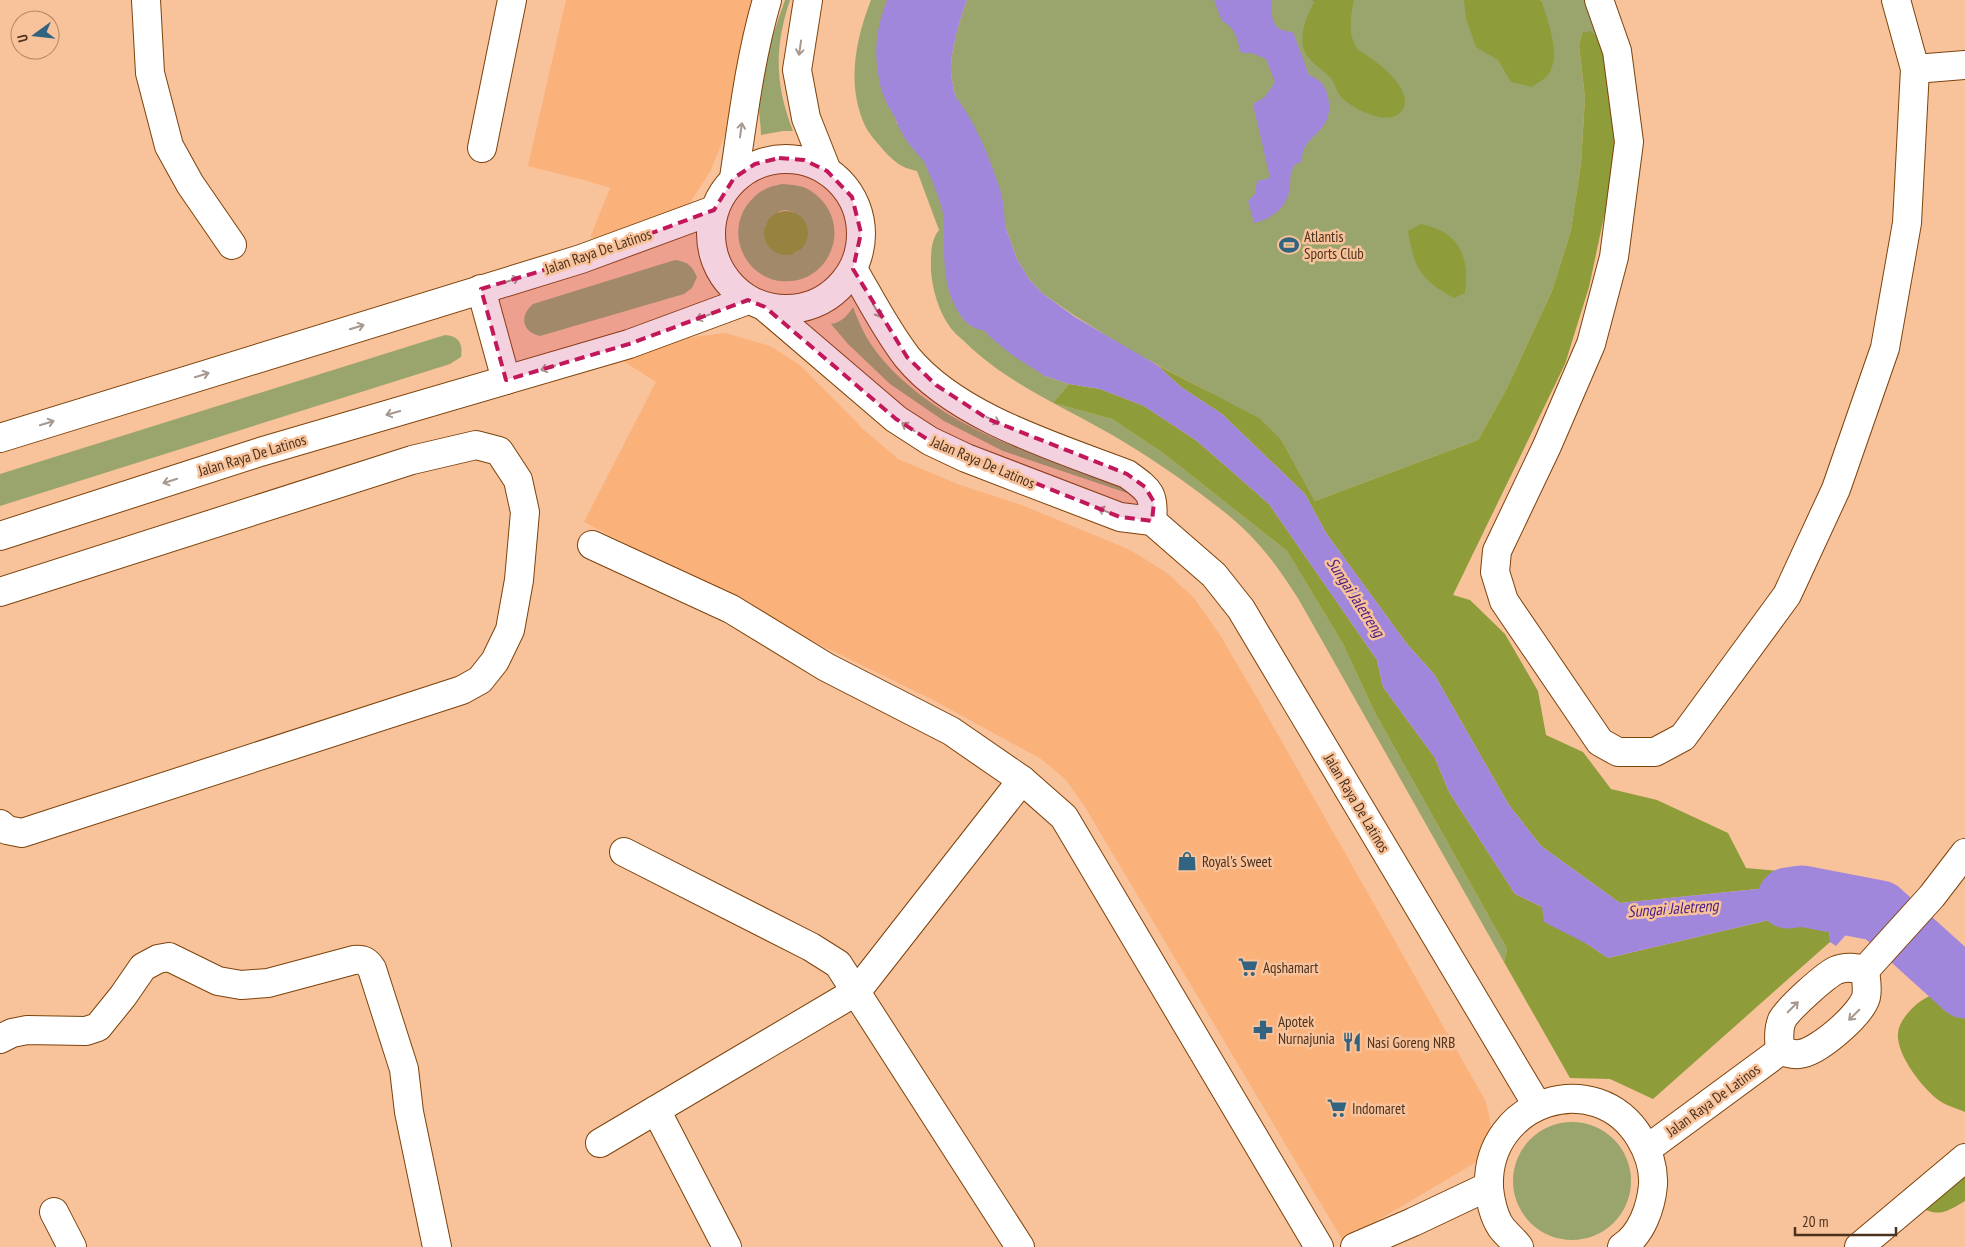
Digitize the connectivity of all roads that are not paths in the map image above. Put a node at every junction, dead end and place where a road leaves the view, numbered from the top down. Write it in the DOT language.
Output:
graph roads {
  1 [pos="146,0"];
  2 [pos="512,0"];
  3 [pos="766,0"];
  4 [pos="808,0"];
  5 [pos="1600,0"];
  6 [pos="1896,0"];
  7 [pos="1965,65"];
  8 [pos="1915,69"];
  9 [pos="482,148"];
  10 [pos="827,171"];
  11 [pos="734,178"];
  12 [pos="714,210"];
  13 [pos="232,245"];
  14 [pos="853,269"];
  15 [pos="481,289"];
  16 [pos="757,303"];
  17 [pos="506,380"];
  18 [pos="0,438"];
  19 [pos="1152,521"];
  20 [pos="0,536"];
  21 [pos="592,544"];
  22 [pos="0,592"];
  23 [pos="1022,780"];
  24 [pos="0,824"];
  25 [pos="624,852"];
  26 [pos="1965,853"];
  27 [pos="1865,970"];
  28 [pos="857,991"];
  29 [pos="0,1039"];
  30 [pos="1780,1051"];
  31 [pos="1537,1105"];
  32 [pos="656,1110"];
  33 [pos="600,1143"];
  34 [pos="1647,1150"];
  35 [pos="1965,1158"];
  36 [pos="1489,1186"];
  37 [pos="54,1212"];
  38 [pos="1510,1245"];
  39 [pos="72,1247"];
  40 [pos="437,1247"];
  41 [pos="727,1247"];
  42 [pos="1020,1247"];
  43 [pos="1319,1247"];
  44 [pos="1355,1247"];
  45 [pos="1622,1247"];
  46 [pos="1859,1247"];
  1 -- 13 [label="street"];
  2 -- 9 [label="street"];
  11 -- 3 [label="street, Jalan Raya De Latinos, one-way"];
  4 -- 10 [label="street, Jalan Raya De Latinos, one-way"];
  5 -- 8 [label="street"];
  6 -- 8 [label="street"];
  7 -- 8 [label="street"];
  10 -- 11 [label="street, Jalan Raya De Latinos"];
  10 -- 14 [label="street, Jalan Raya De Latinos"];
  11 -- 12 [label="street, Jalan Raya De Latinos"];
  15 -- 12 [label="street, Jalan Raya De Latinos, one-way"];
  12 -- 16 [label="street, Jalan Raya De Latinos"];
  14 -- 16 [label="street, Jalan Raya De Latinos"];
  14 -- 19 [label="street, one-way"];
  15 -- 17 [label="street"];
  18 -- 15 [label="street, Jalan Raya De Latinos, one-way"];
  16 -- 17 [label="street, Jalan Raya De Latinos, one-way"];
  19 -- 16 [label="street, Jalan Raya De Latinos, one-way"];
  17 -- 20 [label="street, Jalan Raya De Latinos, one-way"];
  19 -- 31 [label="street, Jalan Raya De Latinos"];
  21 -- 23 [label="street"];
  22 -- 24 [label="street"];
  23 -- 28 [label="street"];
  23 -- 43 [label="street"];
  25 -- 28 [label="street"];
  26 -- 27 [label="street"];
  30 -- 27 [label="street, one-way"];
  27 -- 30 [label="street, one-way"];
  28 -- 32 [label="street"];
  28 -- 42 [label="street"];
  29 -- 40 [label="street"];
  30 -- 34 [label="street, Jalan Raya De Latinos"];
  31 -- 34 [label="street"];
  31 -- 36 [label="street"];
  32 -- 33 [label="street"];
  32 -- 41 [label="street"];
  34 -- 45 [label="street"];
  35 -- 46 [label="street"];
  36 -- 38 [label="street"];
  36 -- 44 [label="street"];
  37 -- 39 [label="street"];
}
